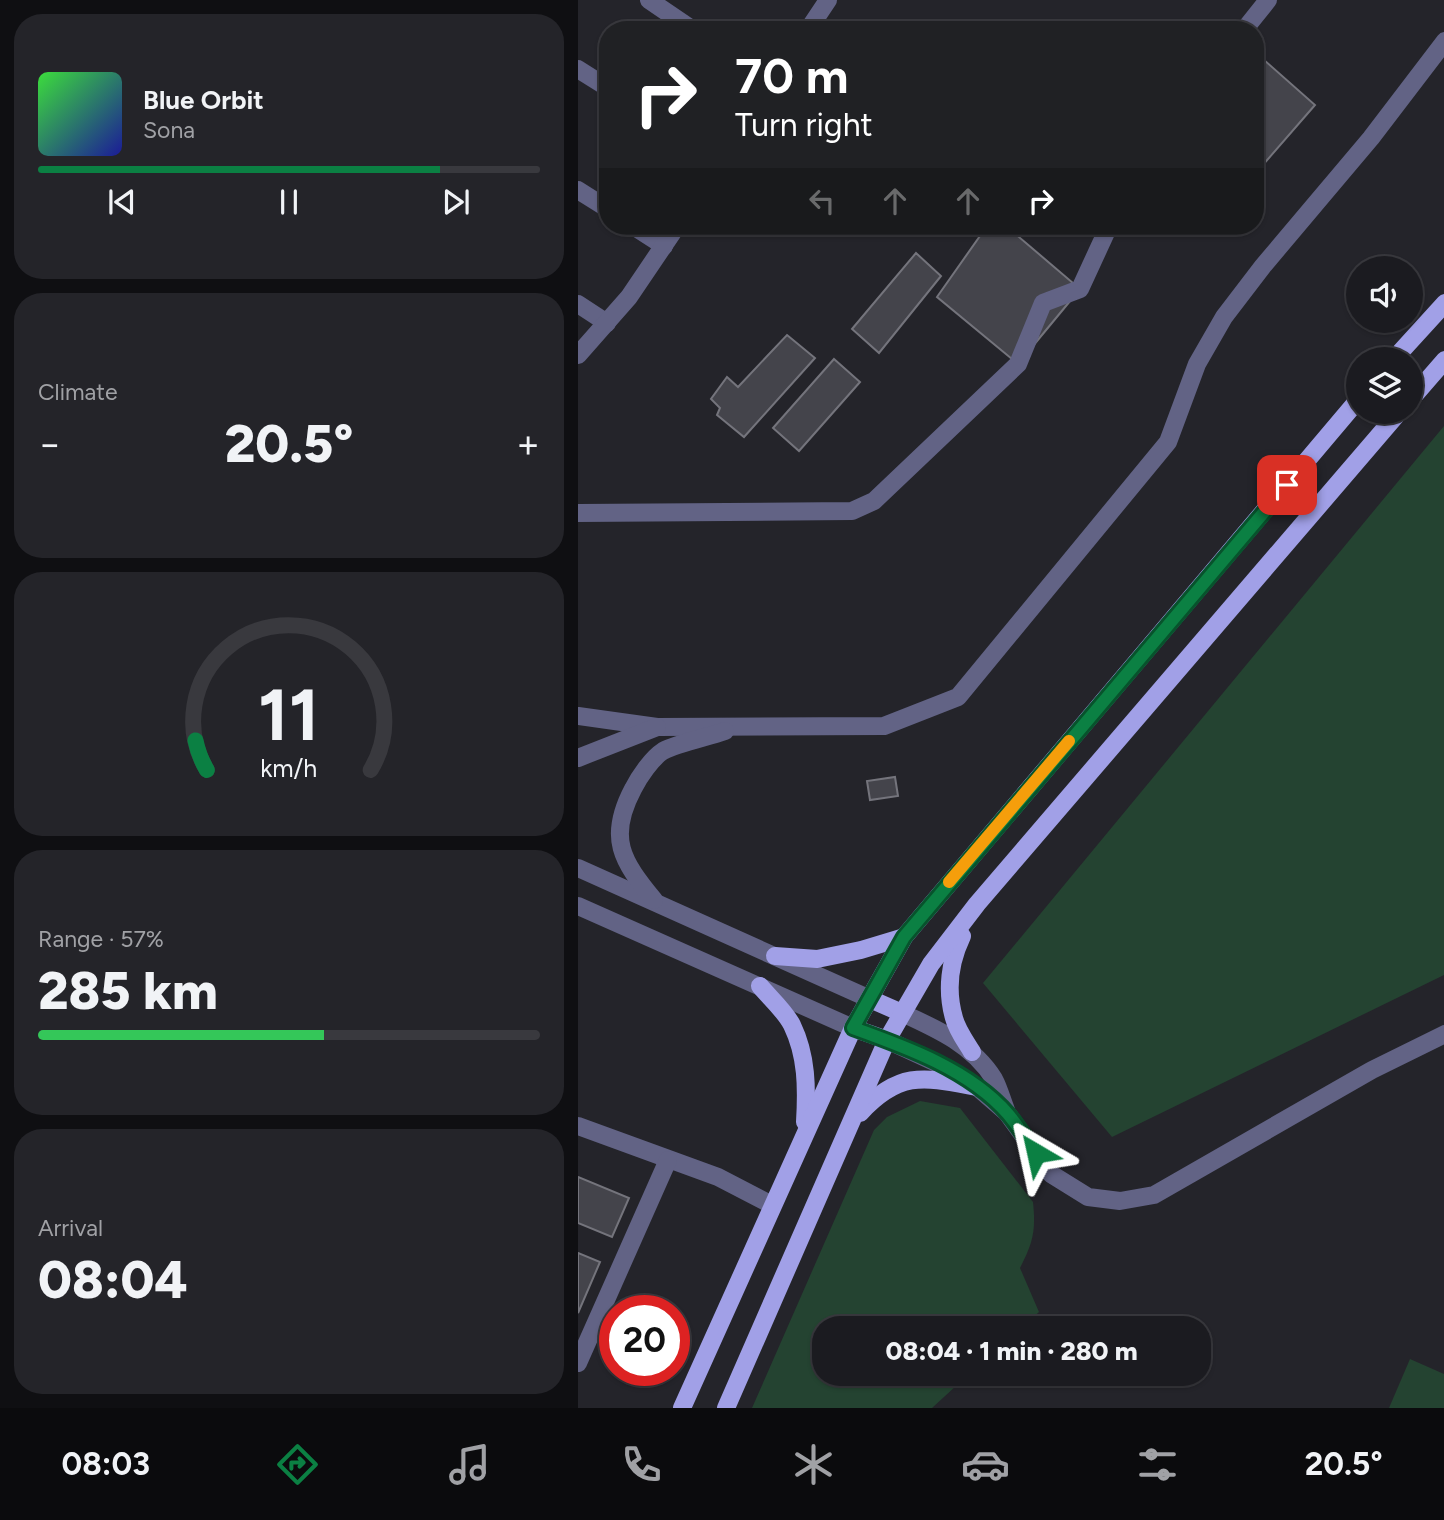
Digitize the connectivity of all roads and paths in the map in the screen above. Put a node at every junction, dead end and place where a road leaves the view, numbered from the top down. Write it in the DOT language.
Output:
graph roads {
  1 [pos="649,0"];
  2 [pos="828,0"];
  3 [pos="1268,0"];
  4 [pos="680,21"];
  5 [pos="814,21"];
  6 [pos="1251,21"];
  7 [pos="1444,40"];
  8 [pos="578,69"];
  9 [pos="599,82"];
  10 [pos="578,190"];
  11 [pos="599,203"];
  12 [pos="647,235"];
  13 [pos="671,235"];
  14 [pos="1105,235"];
  15 [pos="664,246"];
  16 [pos="1444,303"];
  17 [pos="578,304"];
  18 [pos="607,323"];
  19 [pos="1405,347"];
  20 [pos="578,355"];
  21 [pos="1444,360"];
  22 [pos="1423,385"];
  23 [pos="1346,414"];
  24 [pos="1389,424"];
  25 [pos="578,513"];
  26 [pos="578,716"];
  27 [pos="741,725"];
  28 [pos="657,727"];
  29 [pos="578,758"];
  30 [pos="578,868"];
  31 [pos="656,903"];
  32 [pos="978,904"];
  33 [pos="578,906"];
  34 [pos="904,937"];
  35 [pos="775,956"];
  36 [pos="760,986"];
  37 [pos="870,999"];
  38 [pos="902,1013"];
  39 [pos="853,1028"];
  40 [pos="1444,1034"];
  41 [pos="887,1040"];
  42 [pos="972,1052"];
  43 [pos="977,1087"];
  44 [pos="1007,1113"];
  45 [pos="852,1122"];
  46 [pos="578,1126"];
  47 [pos="804,1136"];
  48 [pos="668,1160"];
  49 [pos="772,1205"];
  50 [pos="578,1363"];
  51 [pos="682,1408"];
  52 [pos="726,1408"];
  1 -- 4 [label="lane"];
  2 -- 5 [label="lane"];
  3 -- 6 [label="lane"];
  7 -- 27 [label="lane"];
  8 -- 9 [label="lane"];
  10 -- 11 [label="lane"];
  12 -- 15 [label="lane"];
  13 -- 15 [label="lane"];
  14 -- 25 [label="lane"];
  15 -- 18 [label="lane"];
  16 -- 19 [label="main road"];
  17 -- 18 [label="lane"];
  18 -- 20 [label="lane"];
  21 -- 22 [label="main road"];
  23 -- 34 [label="main road"];
  24 -- 32 [label="main road"];
  26 -- 28 [label="lane"];
  27 -- 28 [label="lane"];
  27 -- 31 [label="lane"];
  28 -- 29 [label="lane"];
  30 -- 31 [label="lane"];
  31 -- 35 [label="lane"];
  32 -- 38 [label="main road"];
  32 -- 42 [label="main road"];
  33 -- 36 [label="lane"];
  34 -- 35 [label="main road"];
  34 -- 37 [label="main road"];
  35 -- 37 [label="lane"];
  36 -- 39 [label="lane"];
  36 -- 47 [label="main road"];
  37 -- 38 [label="main road"];
  37 -- 39 [label="main road"];
  38 -- 41 [label="main road"];
  38 -- 42 [label="lane"];
  39 -- 41 [label="main road"];
  39 -- 47 [label="main road"];
  40 -- 44 [label="lane"];
  41 -- 43 [label="lane"];
  41 -- 45 [label="main road"];
  42 -- 44 [label="lane"];
  43 -- 44 [label="lane"];
  43 -- 45 [label="main road"];
  45 -- 52 [label="main road"];
  46 -- 48 [label="lane"];
  47 -- 49 [label="main road"];
  48 -- 49 [label="lane"];
  48 -- 50 [label="lane"];
  49 -- 51 [label="main road"];
}
